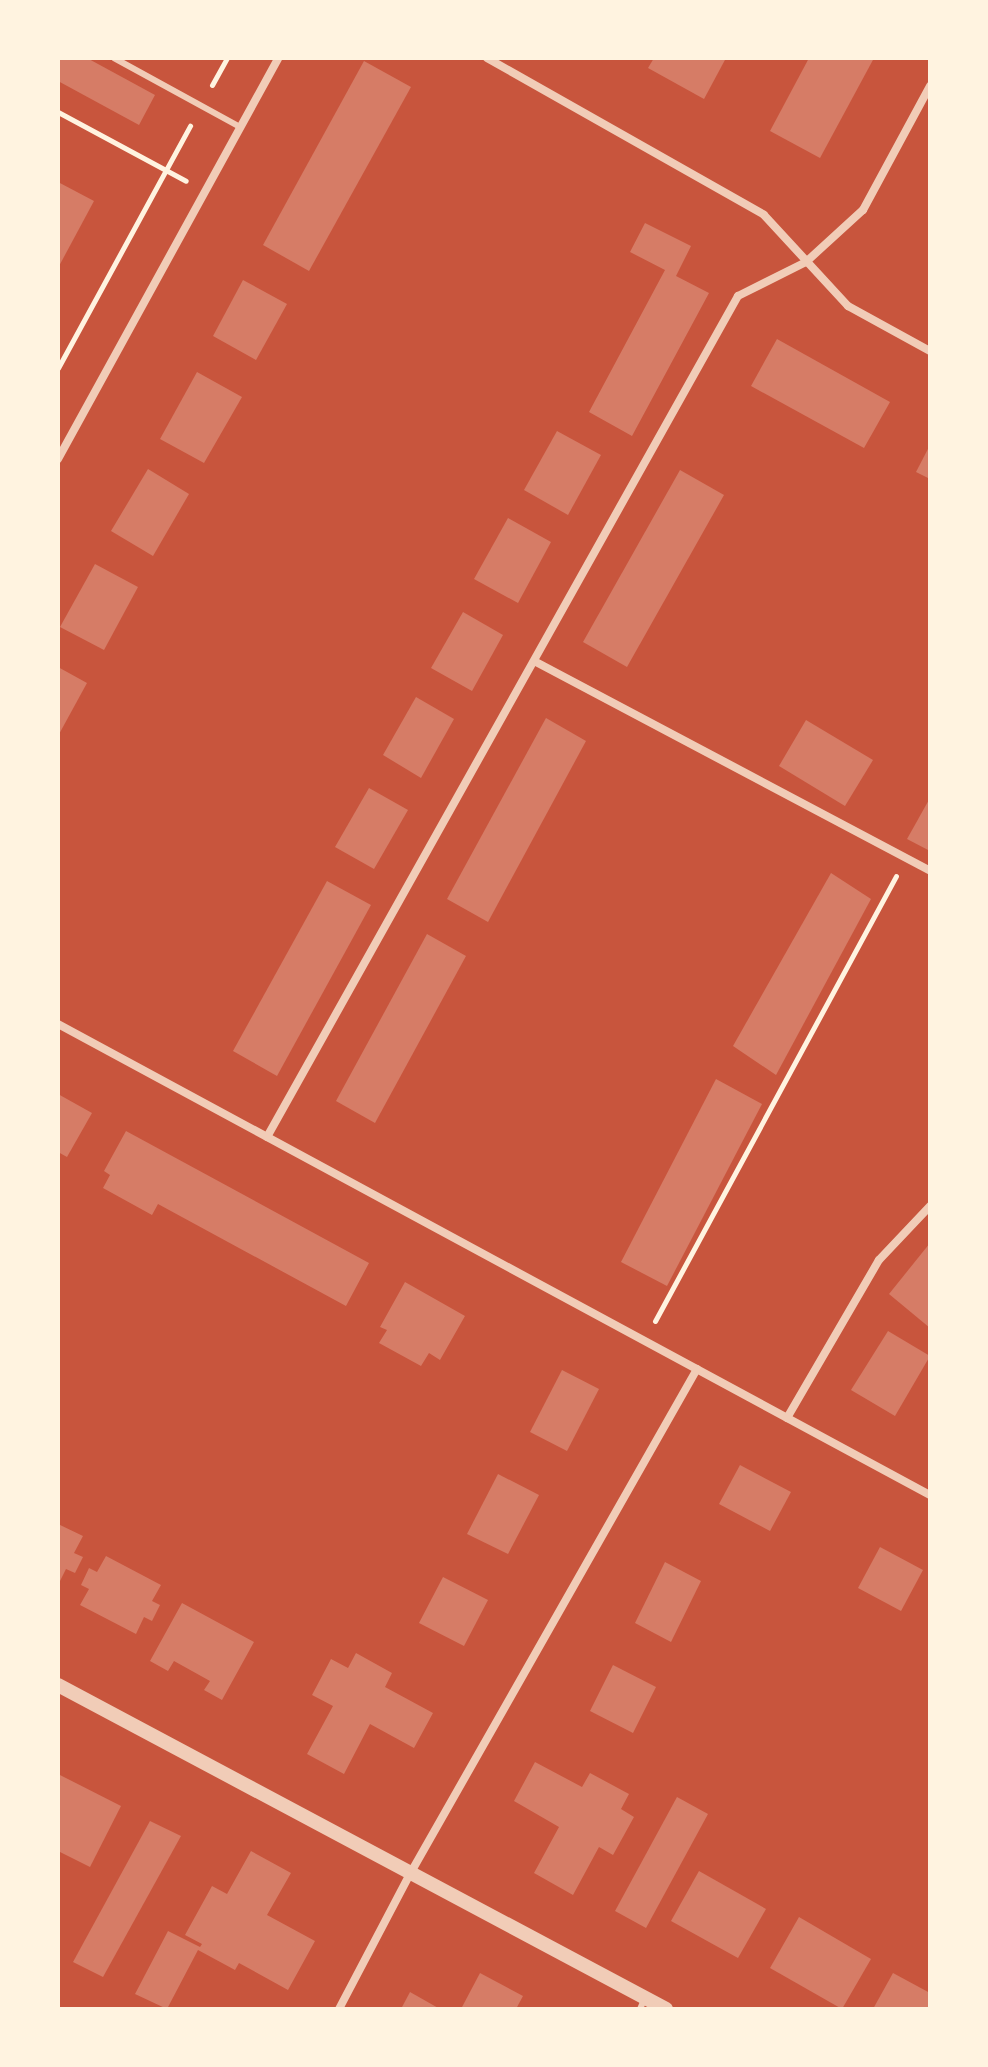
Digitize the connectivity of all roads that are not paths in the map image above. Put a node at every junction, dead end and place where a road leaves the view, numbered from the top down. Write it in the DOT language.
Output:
graph roads {
  1 [pos="114,58"];
  2 [pos="278,58"];
  3 [pos="487,58"];
  4 [pos="930,86"];
  5 [pos="240,127"];
  6 [pos="806,262"];
  7 [pos="930,351"];
  8 [pos="58,459"];
  9 [pos="536,662"];
  10 [pos="930,871"];
  11 [pos="58,1024"];
  12 [pos="267,1137"];
  13 [pos="930,1206"];
  14 [pos="697,1369"];
  15 [pos="787,1418"];
  16 [pos="930,1495"];
  17 [pos="58,1685"];
  18 [pos="410,1874"];
  19 [pos="643,2004"];
  20 [pos="339,2009"];
  21 [pos="666,2009"];
  1 -- 5 [label="lane"];
  2 -- 5 [label="street"];
  3 -- 6 [label="street"];
  4 -- 6 [label="street"];
  5 -- 8 [label="street"];
  6 -- 7 [label="street"];
  6 -- 9 [label="street"];
  9 -- 10 [label="street"];
  9 -- 12 [label="street"];
  11 -- 12 [label="street"];
  12 -- 14 [label="street"];
  13 -- 15 [label="street"];
  14 -- 15 [label="street"];
  14 -- 18 [label="street"];
  15 -- 16 [label="street"];
  17 -- 18 [label="street"];
  18 -- 19 [label="street"];
  18 -- 20 [label="street"];
  19 -- 21 [label="street"];
}
